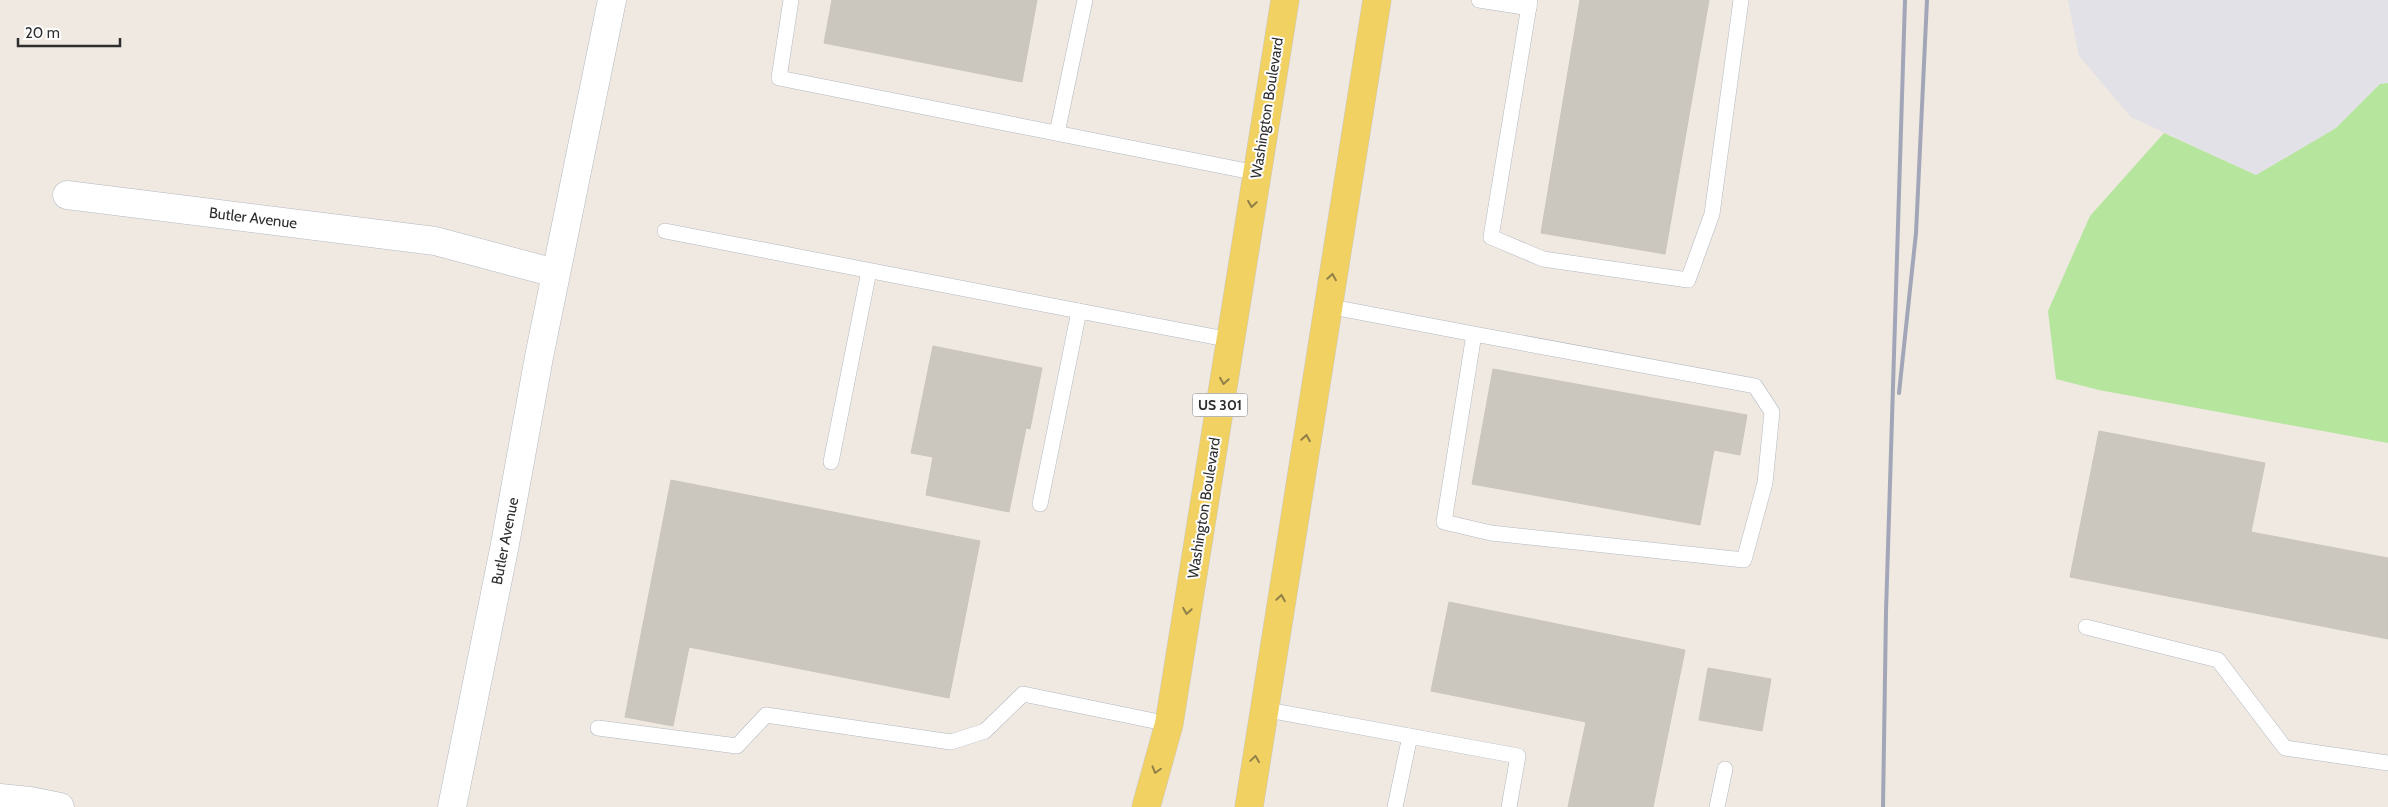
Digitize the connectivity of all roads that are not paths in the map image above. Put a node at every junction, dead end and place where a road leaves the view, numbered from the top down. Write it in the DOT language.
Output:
graph roads {
  1 [pos="612,0"];
  2 [pos="791,0"];
  3 [pos="1085,0"];
  4 [pos="1285,0"];
  5 [pos="1377,0"];
  6 [pos="1479,0"];
  7 [pos="1741,0"];
  8 [pos="1529,4"];
  9 [pos="1058,134"];
  10 [pos="1257,173"];
  11 [pos="67,195"];
  12 [pos="665,231"];
  13 [pos="869,270"];
  14 [pos="555,273"];
  15 [pos="1327,306"];
  16 [pos="1079,311"];
  17 [pos="1474,334"];
  18 [pos="1230,340"];
  19 [pos="831,462"];
  20 [pos="1040,504"];
  21 [pos="2086,627"];
  22 [pos="1263,709"];
  23 [pos="1169,724"];
  24 [pos="598,728"];
  25 [pos="1410,736"];
  26 [pos="2388,763"];
  27 [pos="1725,769"];
  28 [pos="0,798"];
  29 [pos="60,807"];
  30 [pos="452,807"];
  31 [pos="1146,807"];
  32 [pos="1249,807"];
  33 [pos="1395,807"];
  34 [pos="1509,807"];
  35 [pos="1717,807"];
  1 -- 14 [label="street, Butler Avenue"];
  2 -- 9 [label="lane"];
  3 -- 9 [label="lane"];
  4 -- 10 [label="main road, Washington Boulevard / US 301"];
  15 -- 5 [label="main road, one-way"];
  6 -- 8 [label="lane"];
  7 -- 8 [label="lane"];
  9 -- 10 [label="lane"];
  10 -- 18 [label="main road, Washington Boulevard / US 301, one-way"];
  11 -- 14 [label="street, Butler Avenue"];
  12 -- 13 [label="lane"];
  13 -- 16 [label="lane"];
  13 -- 19 [label="lane"];
  14 -- 30 [label="street, Butler Avenue"];
  15 -- 17 [label="lane"];
  22 -- 15 [label="main road, one-way"];
  16 -- 18 [label="lane"];
  16 -- 20 [label="lane"];
  17 -- 17 [label="lane"];
  18 -- 23 [label="main road, Washington Boulevard / US 301, one-way"];
  21 -- 26 [label="lane"];
  22 -- 25 [label="lane"];
  32 -- 22 [label="main road, one-way"];
  23 -- 24 [label="lane"];
  23 -- 31 [label="main road, Washington Boulevard / US 301, one-way"];
  25 -- 33 [label="lane"];
  25 -- 34 [label="lane"];
  27 -- 35 [label="lane"];
  28 -- 29 [label="street"];
}
